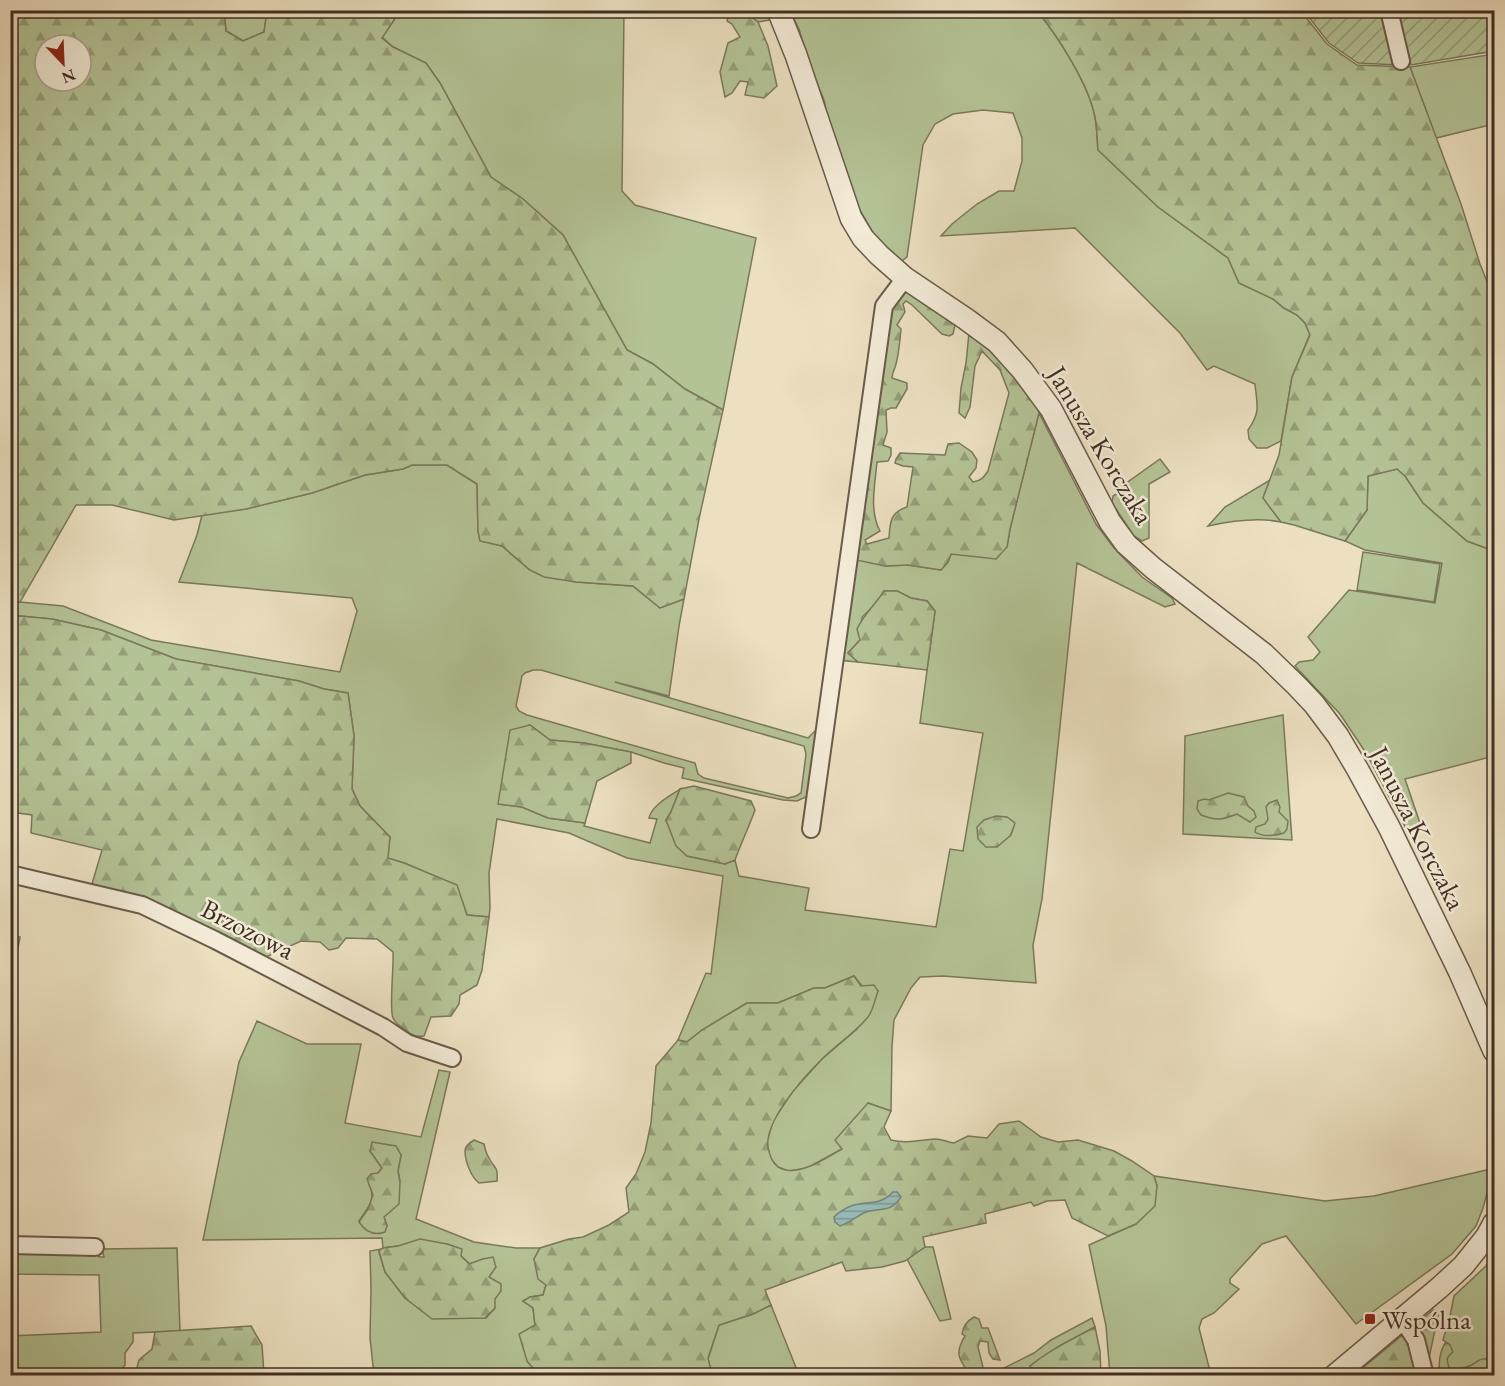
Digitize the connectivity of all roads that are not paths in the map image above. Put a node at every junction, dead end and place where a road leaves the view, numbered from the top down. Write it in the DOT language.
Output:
graph roads {
  1 [pos="778,10"];
  2 [pos="1389,10"];
  3 [pos="1401,61"];
  4 [pos="905,278"];
  5 [pos="811,829"];
  6 [pos="10,874"];
  7 [pos="1494,1051"];
  8 [pos="452,1058"];
  9 [pos="1494,1223"];
  10 [pos="10,1245"];
  11 [pos="95,1247"];
  12 [pos="1402,1319"];
  13 [pos="1334,1376"];
  14 [pos="1425,1376"];
  1 -- 4 [label="street, Janusza Korczaka"];
  2 -- 3 [label="street"];
  4 -- 5 [label="street"];
  4 -- 7 [label="street, Janusza Korczaka"];
  6 -- 8 [label="street, Brzozowa"];
  9 -- 12 [label="street"];
  10 -- 11 [label="street"];
  12 -- 13 [label="street"];
  12 -- 14 [label="street"];
}
